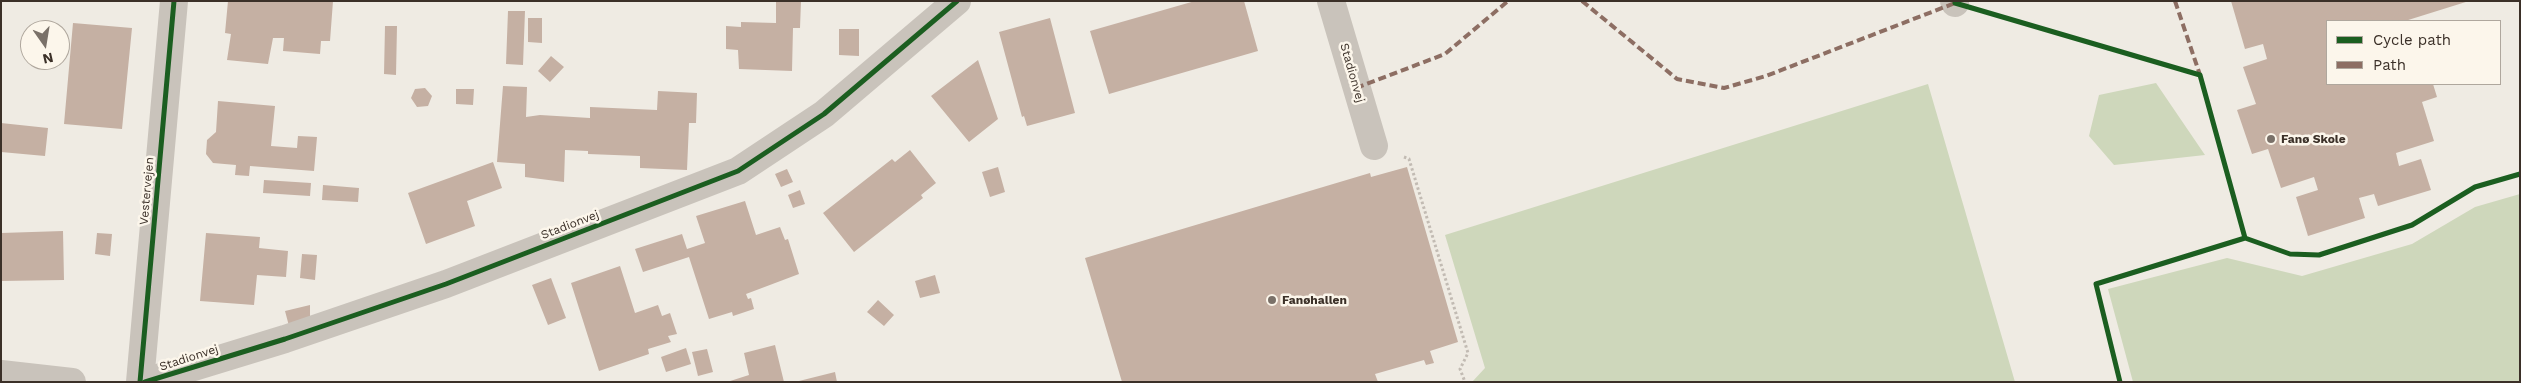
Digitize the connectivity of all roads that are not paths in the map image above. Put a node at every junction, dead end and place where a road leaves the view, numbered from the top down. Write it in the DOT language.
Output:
graph roads {
  1 [pos="174,1"];
  2 [pos="957,1"];
  3 [pos="1331,1"];
  4 [pos="1374,146"];
  5 [pos="1,374"];
  6 [pos="72,382"];
  7 [pos="140,382"];
  8 [pos="145,382"];
  1 -- 7 [label="street, Vestervejen"];
  2 -- 8 [label="street, Stadionvej"];
  3 -- 4 [label="street, Stadionvej"];
  5 -- 6 [label="street"];
}
